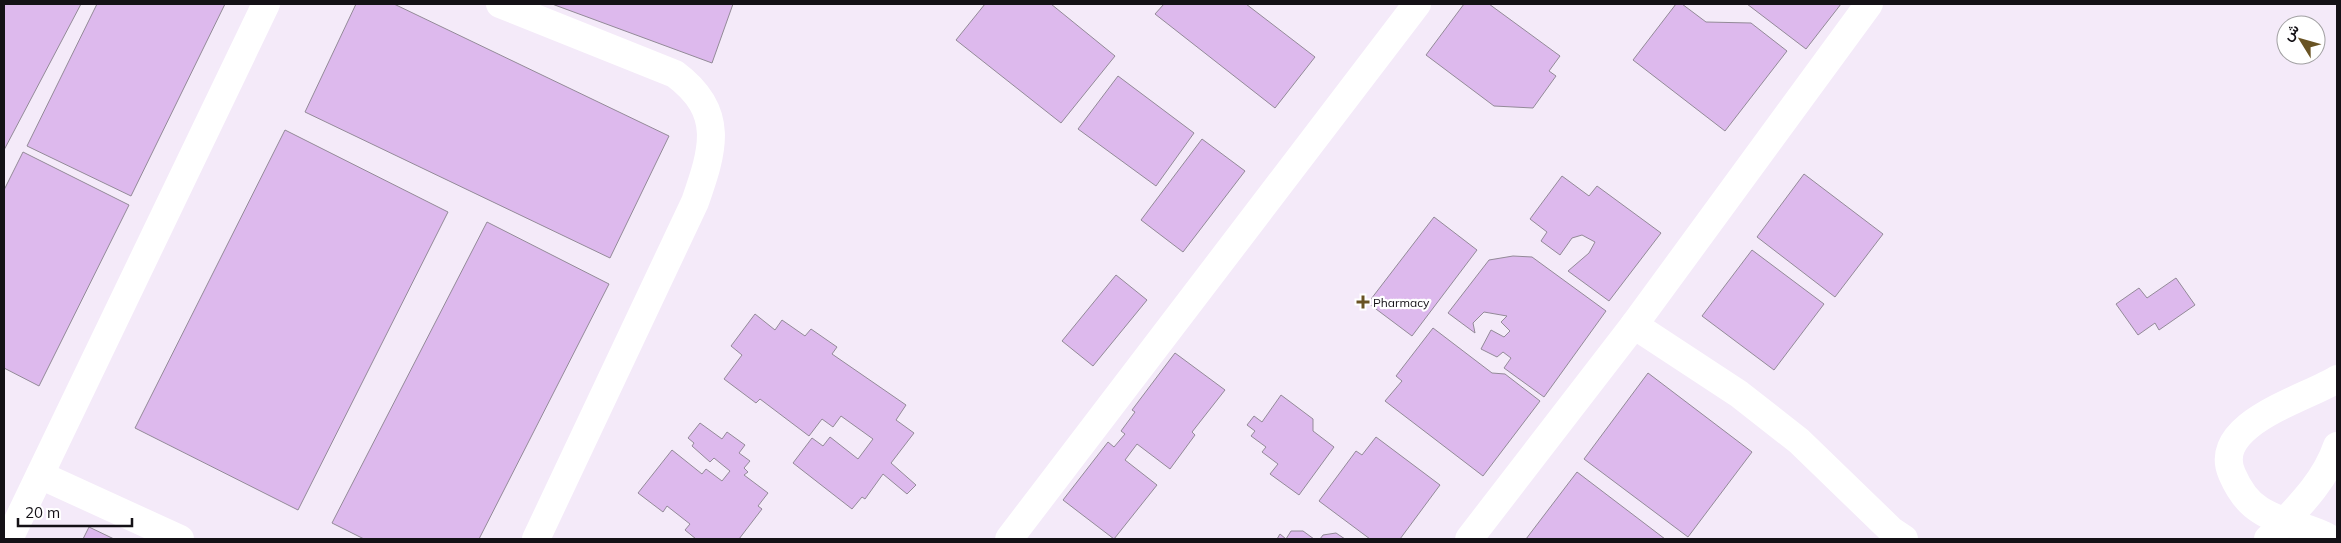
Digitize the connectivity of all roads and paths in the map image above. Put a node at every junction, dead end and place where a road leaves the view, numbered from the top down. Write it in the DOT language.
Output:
graph roads {
  1 [pos="266,4"];
  2 [pos="500,4"];
  3 [pos="1417,4"];
  4 [pos="1869,4"];
  5 [pos="1634,325"];
  6 [pos="2337,378"];
  7 [pos="2337,446"];
  8 [pos="40,475"];
  9 [pos="2277,530"];
  10 [pos="9,539"];
  11 [pos="180,539"];
  12 [pos="536,539"];
  13 [pos="1009,539"];
  14 [pos="1469,539"];
  15 [pos="1904,539"];
  16 [pos="2331,539"];
  1 -- 8 [label="street"];
  2 -- 12 [label="street"];
  3 -- 13 [label="street"];
  4 -- 5 [label="street"];
  5 -- 14 [label="street"];
  5 -- 15 [label="street"];
  6 -- 9 [label="street"];
  7 -- 9 [label="street"];
  8 -- 10 [label="street"];
  8 -- 11 [label="street"];
  9 -- 16 [label="street"];
}
